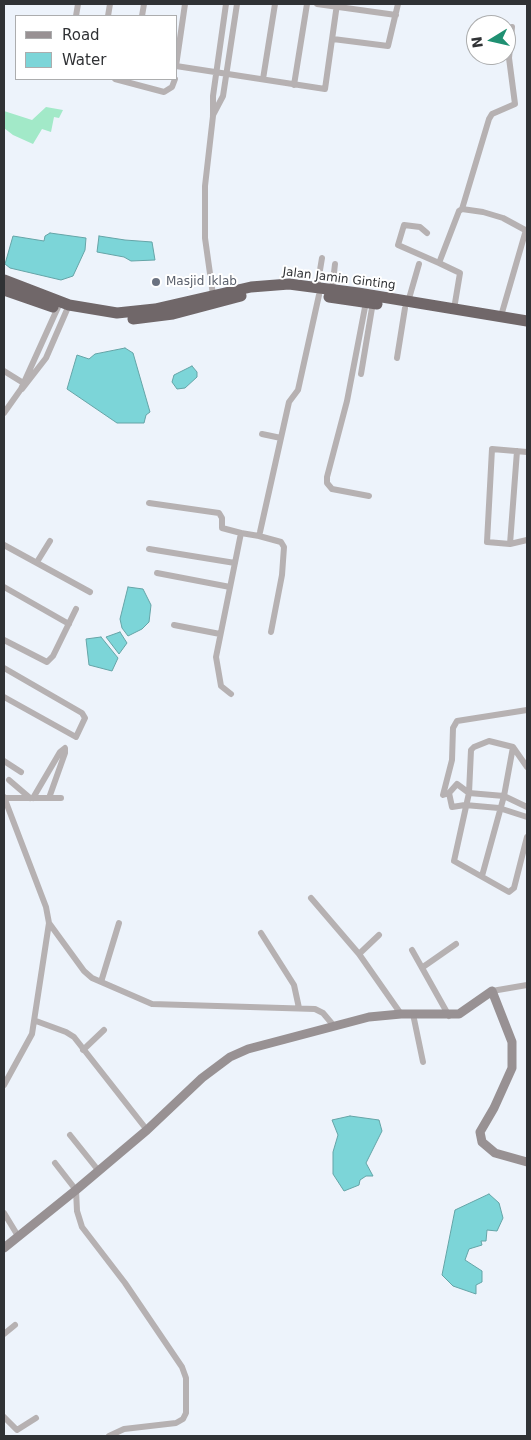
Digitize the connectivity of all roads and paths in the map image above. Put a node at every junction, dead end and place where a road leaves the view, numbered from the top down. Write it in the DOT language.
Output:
graph roads {
  1 [pos="185,4"];
  2 [pos="226,4"];
  3 [pos="237,4"];
  4 [pos="274,4"];
  5 [pos="307,4"];
  6 [pos="317,4"];
  7 [pos="398,4"];
  8 [pos="337,5"];
  9 [pos="369,7"];
  10 [pos="396,15"];
  11 [pos="333,39"];
  12 [pos="178,52"];
  13 [pos="510,65"];
  14 [pos="178,66"];
  15 [pos="218,72"];
  16 [pos="226,73"];
  17 [pos="175,80"];
  18 [pos="263,80"];
  19 [pos="134,81"];
  20 [pos="294,85"];
  21 [pos="213,116"];
  22 [pos="462,209"];
  23 [pos="527,230"];
  24 [pos="427,233"];
  25 [pos="322,258"];
  26 [pos="439,263"];
  27 [pos="334,264"];
  28 [pos="419,264"];
  29 [pos="4,280"];
  30 [pos="4,290"];
  31 [pos="332,290"];
  32 [pos="318,292"];
  33 [pos="210,295"];
  34 [pos="371,301"];
  35 [pos="407,305"];
  36 [pos="64,307"];
  37 [pos="454,309"];
  38 [pos="501,316"];
  39 [pos="527,320"];
  40 [pos="527,327"];
  41 [pos="398,358"];
  42 [pos="4,371"];
  43 [pos="362,374"];
  44 [pos="23,386"];
  45 [pos="4,412"];
  46 [pos="262,434"];
  47 [pos="281,438"];
  48 [pos="517,451"];
  49 [pos="527,452"];
  50 [pos="369,496"];
  51 [pos="149,503"];
  52 [pos="241,533"];
  53 [pos="259,536"];
  54 [pos="527,540"];
  55 [pos="50,541"];
  56 [pos="510,544"];
  57 [pos="4,545"];
  58 [pos="149,549"];
  59 [pos="37,562"];
  60 [pos="235,563"];
  61 [pos="158,573"];
  62 [pos="4,587"];
  63 [pos="230,587"];
  64 [pos="90,592"];
  65 [pos="76,609"];
  66 [pos="69,624"];
  67 [pos="174,625"];
  68 [pos="271,632"];
  69 [pos="220,634"];
  70 [pos="4,640"];
  71 [pos="4,668"];
  72 [pos="230,694"];
  73 [pos="4,697"];
  74 [pos="527,710"];
  75 [pos="513,747"];
  76 [pos="4,761"];
  77 [pos="527,767"];
  78 [pos="21,772"];
  79 [pos="9,780"];
  80 [pos="449,793"];
  81 [pos="469,793"];
  82 [pos="504,796"];
  83 [pos="4,797"];
  84 [pos="32,798"];
  85 [pos="49,798"];
  86 [pos="60,798"];
  87 [pos="466,805"];
  88 [pos="527,807"];
  89 [pos="499,808"];
  90 [pos="527,817"];
  91 [pos="527,837"];
  92 [pos="482,876"];
  93 [pos="311,898"];
  94 [pos="49,923"];
  95 [pos="119,923"];
  96 [pos="261,933"];
  97 [pos="378,935"];
  98 [pos="456,944"];
  99 [pos="412,950"];
  100 [pos="359,954"];
  101 [pos="423,967"];
  102 [pos="101,982"];
  103 [pos="527,985"];
  104 [pos="492,991"];
  105 [pos="299,1008"];
  106 [pos="401,1014"];
  107 [pos="413,1014"];
  108 [pos="449,1016"];
  109 [pos="36,1021"];
  110 [pos="334,1026"];
  111 [pos="104,1030"];
  112 [pos="83,1050"];
  113 [pos="423,1062"];
  114 [pos="4,1084"];
  115 [pos="147,1130"];
  116 [pos="70,1135"];
  117 [pos="55,1162"];
  118 [pos="527,1162"];
  119 [pos="98,1170"];
  120 [pos="76,1190"];
  121 [pos="4,1213"];
  122 [pos="18,1236"];
  123 [pos="4,1248"];
  124 [pos="15,1325"];
  125 [pos="4,1334"];
  126 [pos="4,1416"];
  127 [pos="36,1418"];
  128 [pos="109,1436"];
  1 -- 12 [label="street"];
  2 -- 15 [label="street"];
  3 -- 16 [label="street"];
  4 -- 18 [label="street"];
  5 -- 20 [label="street"];
  6 -- 8 [label="street"];
  7 -- 10 [label="street"];
  8 -- 9 [label="street"];
  8 -- 11 [label="street"];
  9 -- 10 [label="street"];
  10 -- 11 [label="street"];
  11 -- 20 [label="street"];
  13 -- 22 [label="street"];
  14 -- 15 [label="street"];
  15 -- 16 [label="street"];
  15 -- 21 [label="street"];
  16 -- 18 [label="street"];
  16 -- 21 [label="street"];
  17 -- 19 [label="street"];
  18 -- 20 [label="street"];
  21 -- 33 [label="street"];
  22 -- 23 [label="street"];
  22 -- 26 [label="street"];
  23 -- 38 [label="street"];
  24 -- 26 [label="street"];
  25 -- 32 [label="street"];
  26 -- 37 [label="street"];
  27 -- 31 [label="street"];
  28 -- 35 [label="street"];
  29 -- 36 [label="highway, Jalan Jamin Ginting"];
  30 -- 36 [label="highway, Jalan Jamin Ginting"];
  31 -- 32 [label="highway, Jalan Jamin Ginting"];
  31 -- 34 [label="highway, Jalan Jamin Ginting"];
  32 -- 33 [label="highway, Jalan Jamin Ginting"];
  32 -- 34 [label="highway, Jalan Jamin Ginting"];
  32 -- 36 [label="highway, Jalan Jamin Ginting"];
  32 -- 47 [label="street"];
  33 -- 36 [label="highway, Jalan Jamin Ginting"];
  34 -- 35 [label="highway, Jalan Jamin Ginting"];
  34 -- 43 [label="street"];
  34 -- 50 [label="street"];
  35 -- 37 [label="highway, Jalan Jamin Ginting"];
  35 -- 40 [label="highway, Jalan Jamin Ginting"];
  35 -- 41 [label="street"];
  36 -- 44 [label="street"];
  37 -- 38 [label="highway, Jalan Jamin Ginting"];
  38 -- 39 [label="highway, Jalan Jamin Ginting"];
  42 -- 44 [label="street"];
  44 -- 45 [label="street"];
  46 -- 47 [label="street"];
  47 -- 53 [label="street"];
  48 -- 49 [label="street"];
  48 -- 56 [label="street"];
  48 -- 56 [label="street"];
  51 -- 52 [label="street"];
  52 -- 53 [label="street"];
  52 -- 60 [label="street"];
  53 -- 68 [label="street"];
  54 -- 56 [label="street"];
  55 -- 59 [label="street"];
  57 -- 59 [label="street"];
  58 -- 60 [label="street"];
  59 -- 64 [label="street"];
  60 -- 63 [label="street"];
  61 -- 63 [label="street"];
  62 -- 66 [label="street"];
  63 -- 69 [label="street"];
  65 -- 66 [label="street"];
  66 -- 70 [label="street"];
  67 -- 69 [label="street"];
  69 -- 72 [label="street"];
  71 -- 73 [label="street"];
  74 -- 80 [label="street"];
  75 -- 77 [label="street"];
  75 -- 81 [label="street"];
  75 -- 82 [label="street"];
  76 -- 78 [label="street"];
  79 -- 84 [label="street"];
  80 -- 81 [label="street"];
  80 -- 87 [label="street"];
  81 -- 82 [label="street"];
  81 -- 87 [label="street"];
  82 -- 88 [label="street"];
  82 -- 89 [label="street"];
  83 -- 84 [label="street"];
  83 -- 94 [label="street"];
  84 -- 85 [label="street"];
  84 -- 85 [label="street"];
  85 -- 86 [label="street"];
  87 -- 89 [label="street"];
  87 -- 92 [label="street"];
  89 -- 90 [label="street"];
  89 -- 92 [label="street"];
  91 -- 92 [label="street"];
  93 -- 100 [label="street"];
  94 -- 102 [label="street"];
  94 -- 109 [label="street"];
  95 -- 102 [label="street"];
  96 -- 105 [label="street"];
  97 -- 100 [label="street"];
  98 -- 101 [label="street"];
  99 -- 101 [label="street"];
  100 -- 106 [label="street"];
  101 -- 108 [label="street"];
  102 -- 105 [label="street"];
  103 -- 104 [label="street"];
  104 -- 108 [label="street"];
  104 -- 118 [label="street"];
  105 -- 110 [label="street"];
  106 -- 107 [label="street"];
  106 -- 110 [label="street"];
  107 -- 108 [label="street"];
  107 -- 113 [label="street"];
  109 -- 112 [label="street"];
  109 -- 114 [label="street"];
  110 -- 115 [label="street"];
  111 -- 112 [label="street"];
  112 -- 115 [label="street"];
  115 -- 119 [label="street"];
  116 -- 119 [label="street"];
  117 -- 120 [label="street"];
  119 -- 120 [label="street"];
  120 -- 122 [label="street"];
  120 -- 128 [label="street"];
  121 -- 122 [label="street"];
  122 -- 123 [label="street"];
  124 -- 125 [label="street"];
  126 -- 127 [label="street"];
}
